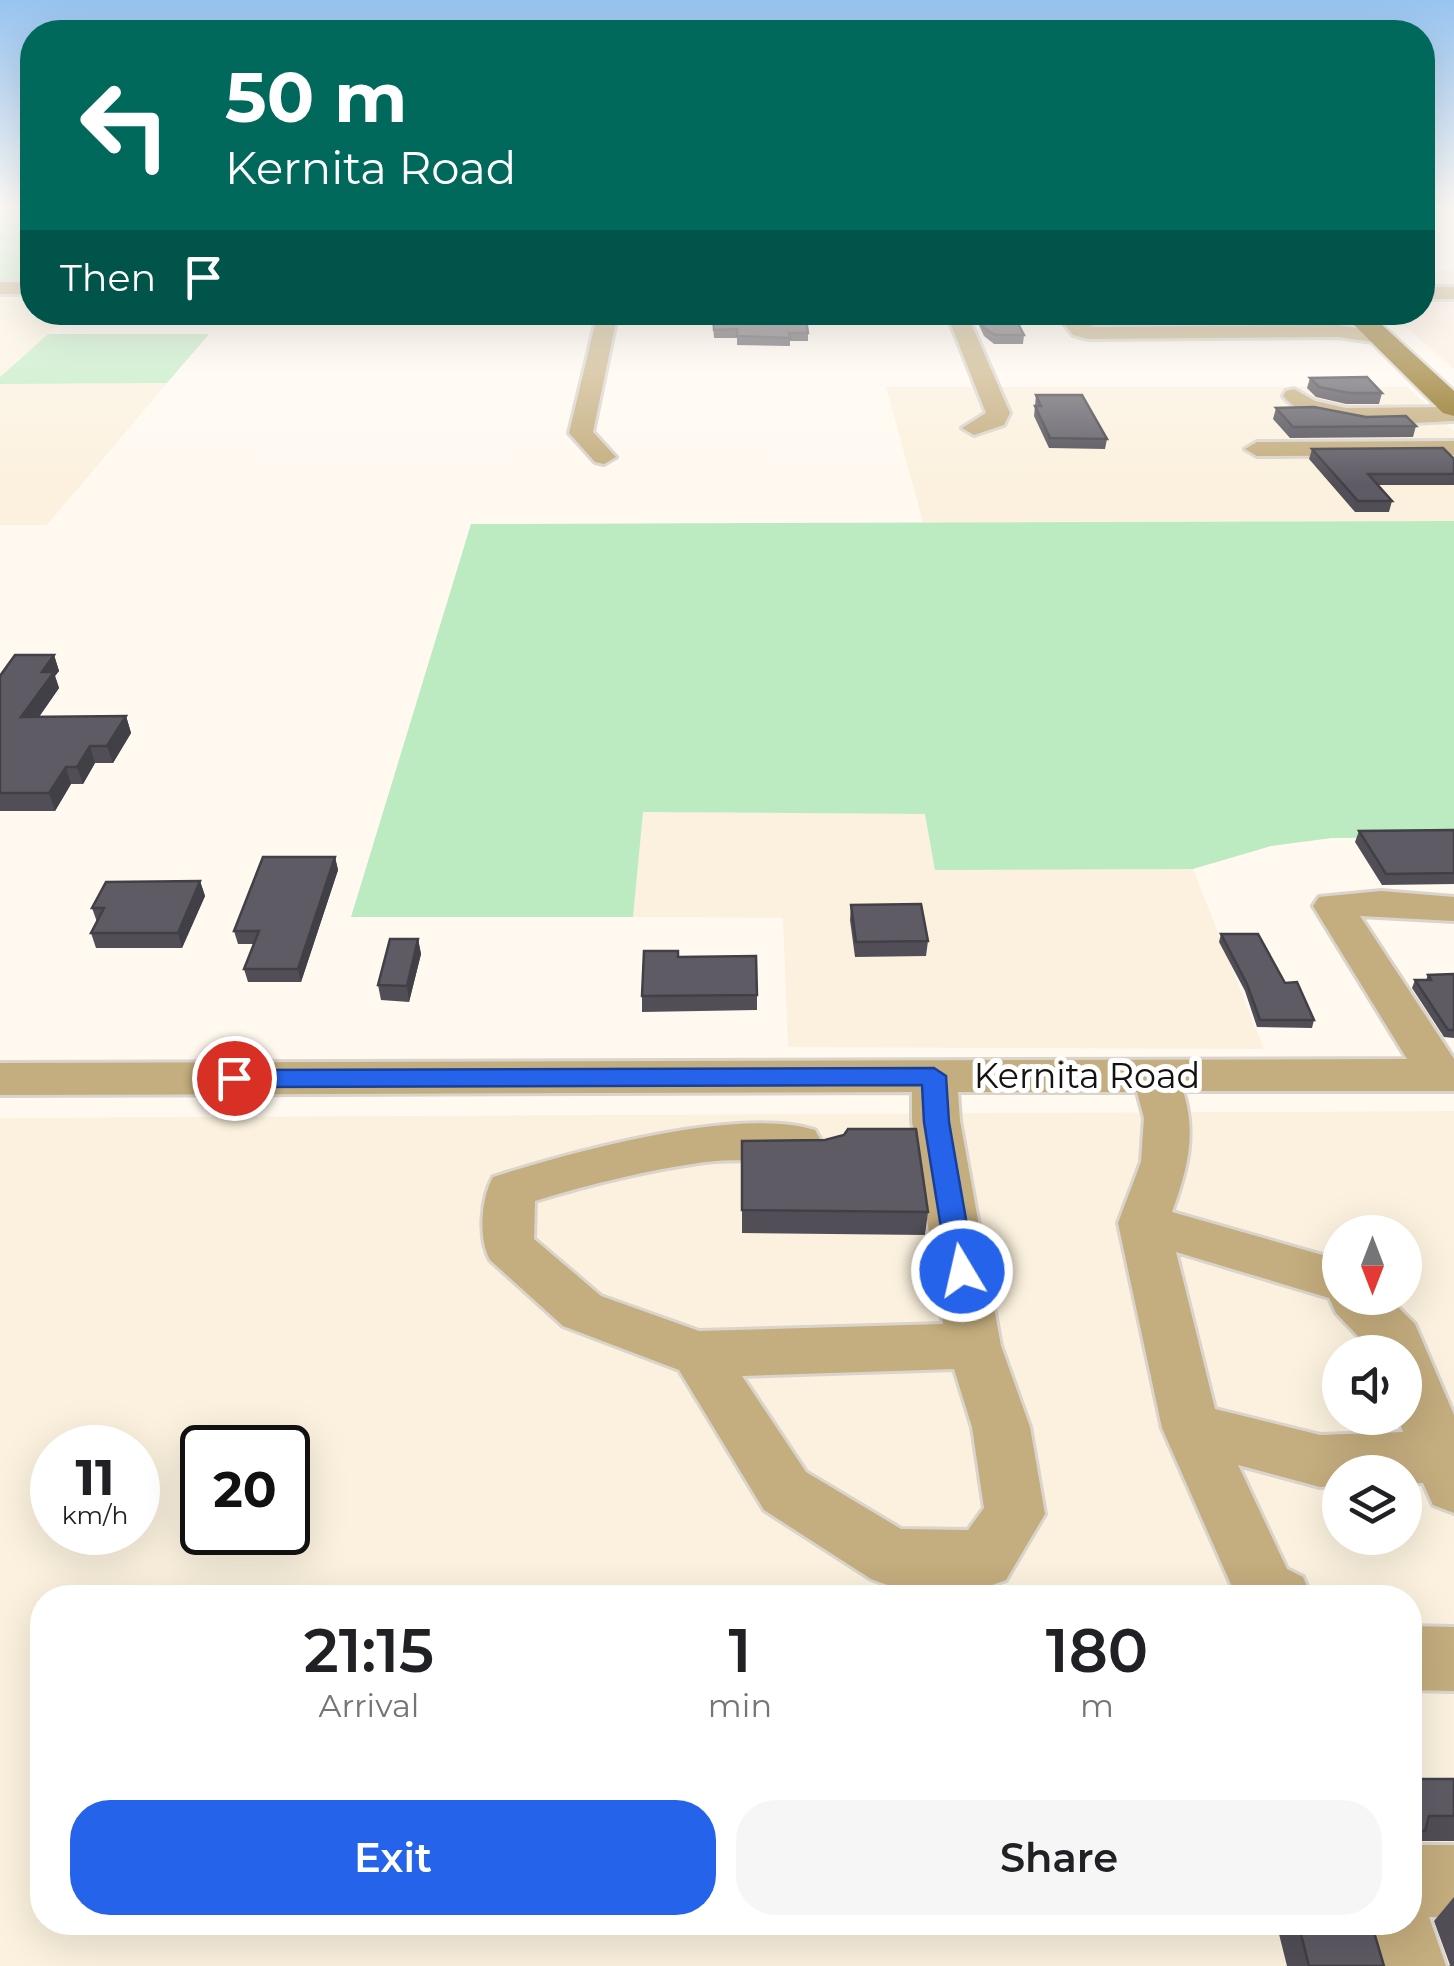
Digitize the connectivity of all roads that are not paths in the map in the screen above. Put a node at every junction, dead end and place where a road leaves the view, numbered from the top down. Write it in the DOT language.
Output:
graph roads {
  1 [pos="605,325"];
  2 [pos="961,325"];
  3 [pos="1076,325"];
  4 [pos="1367,325"];
  5 [pos="1379,336"];
  6 [pos="1294,396"];
  7 [pos="1454,411"];
  8 [pos="974,428"];
  9 [pos="1454,448"];
  10 [pos="1257,449"];
  11 [pos="604,457"];
  12 [pos="1454,909"];
  13 [pos="1447,1075"];
  14 [pos="934,1076"];
  15 [pos="1155,1076"];
  16 [pos="0,1079"];
  17 [pos="824,1142"];
  18 [pos="1143,1223"];
  19 [pos="1322,1277"];
  20 [pos="1372,1315"];
  21 [pos="1391,1335"];
  22 [pos="974,1346"];
  23 [pos="698,1354"];
  24 [pos="1422,1408"];
  25 [pos="1192,1428"];
  26 [pos="1447,1471"];
  27 [pos="1263,1585"];
  28 [pos="1422,1659"];
  29 [pos="1454,1660"];
  30 [pos="1422,1881"];
  31 [pos="1454,1881"];
  32 [pos="1398,1935"];
  33 [pos="1408,1966"];
  1 -- 11 [label="street"];
  2 -- 8 [label="street"];
  3 -- 5 [label="street"];
  4 -- 5 [label="main road"];
  5 -- 7 [label="main road"];
  6 -- 7 [label="street"];
  9 -- 10 [label="street"];
  12 -- 13 [label="street"];
  13 -- 15 [label="street, Kernita Road"];
  14 -- 15 [label="street, Kernita Road"];
  14 -- 16 [label="street, Kernita Road"];
  14 -- 22 [label="street"];
  15 -- 18 [label="street"];
  17 -- 23 [label="street"];
  18 -- 19 [label="street"];
  18 -- 25 [label="street"];
  20 -- 21 [label="street"];
  22 -- 23 [label="street"];
  22 -- 23 [label="street"];
  24 -- 26 [label="street"];
  25 -- 26 [label="street"];
  25 -- 27 [label="street"];
  28 -- 29 [label="street"];
  30 -- 31 [label="street"];
  32 -- 33 [label="street"];
}
